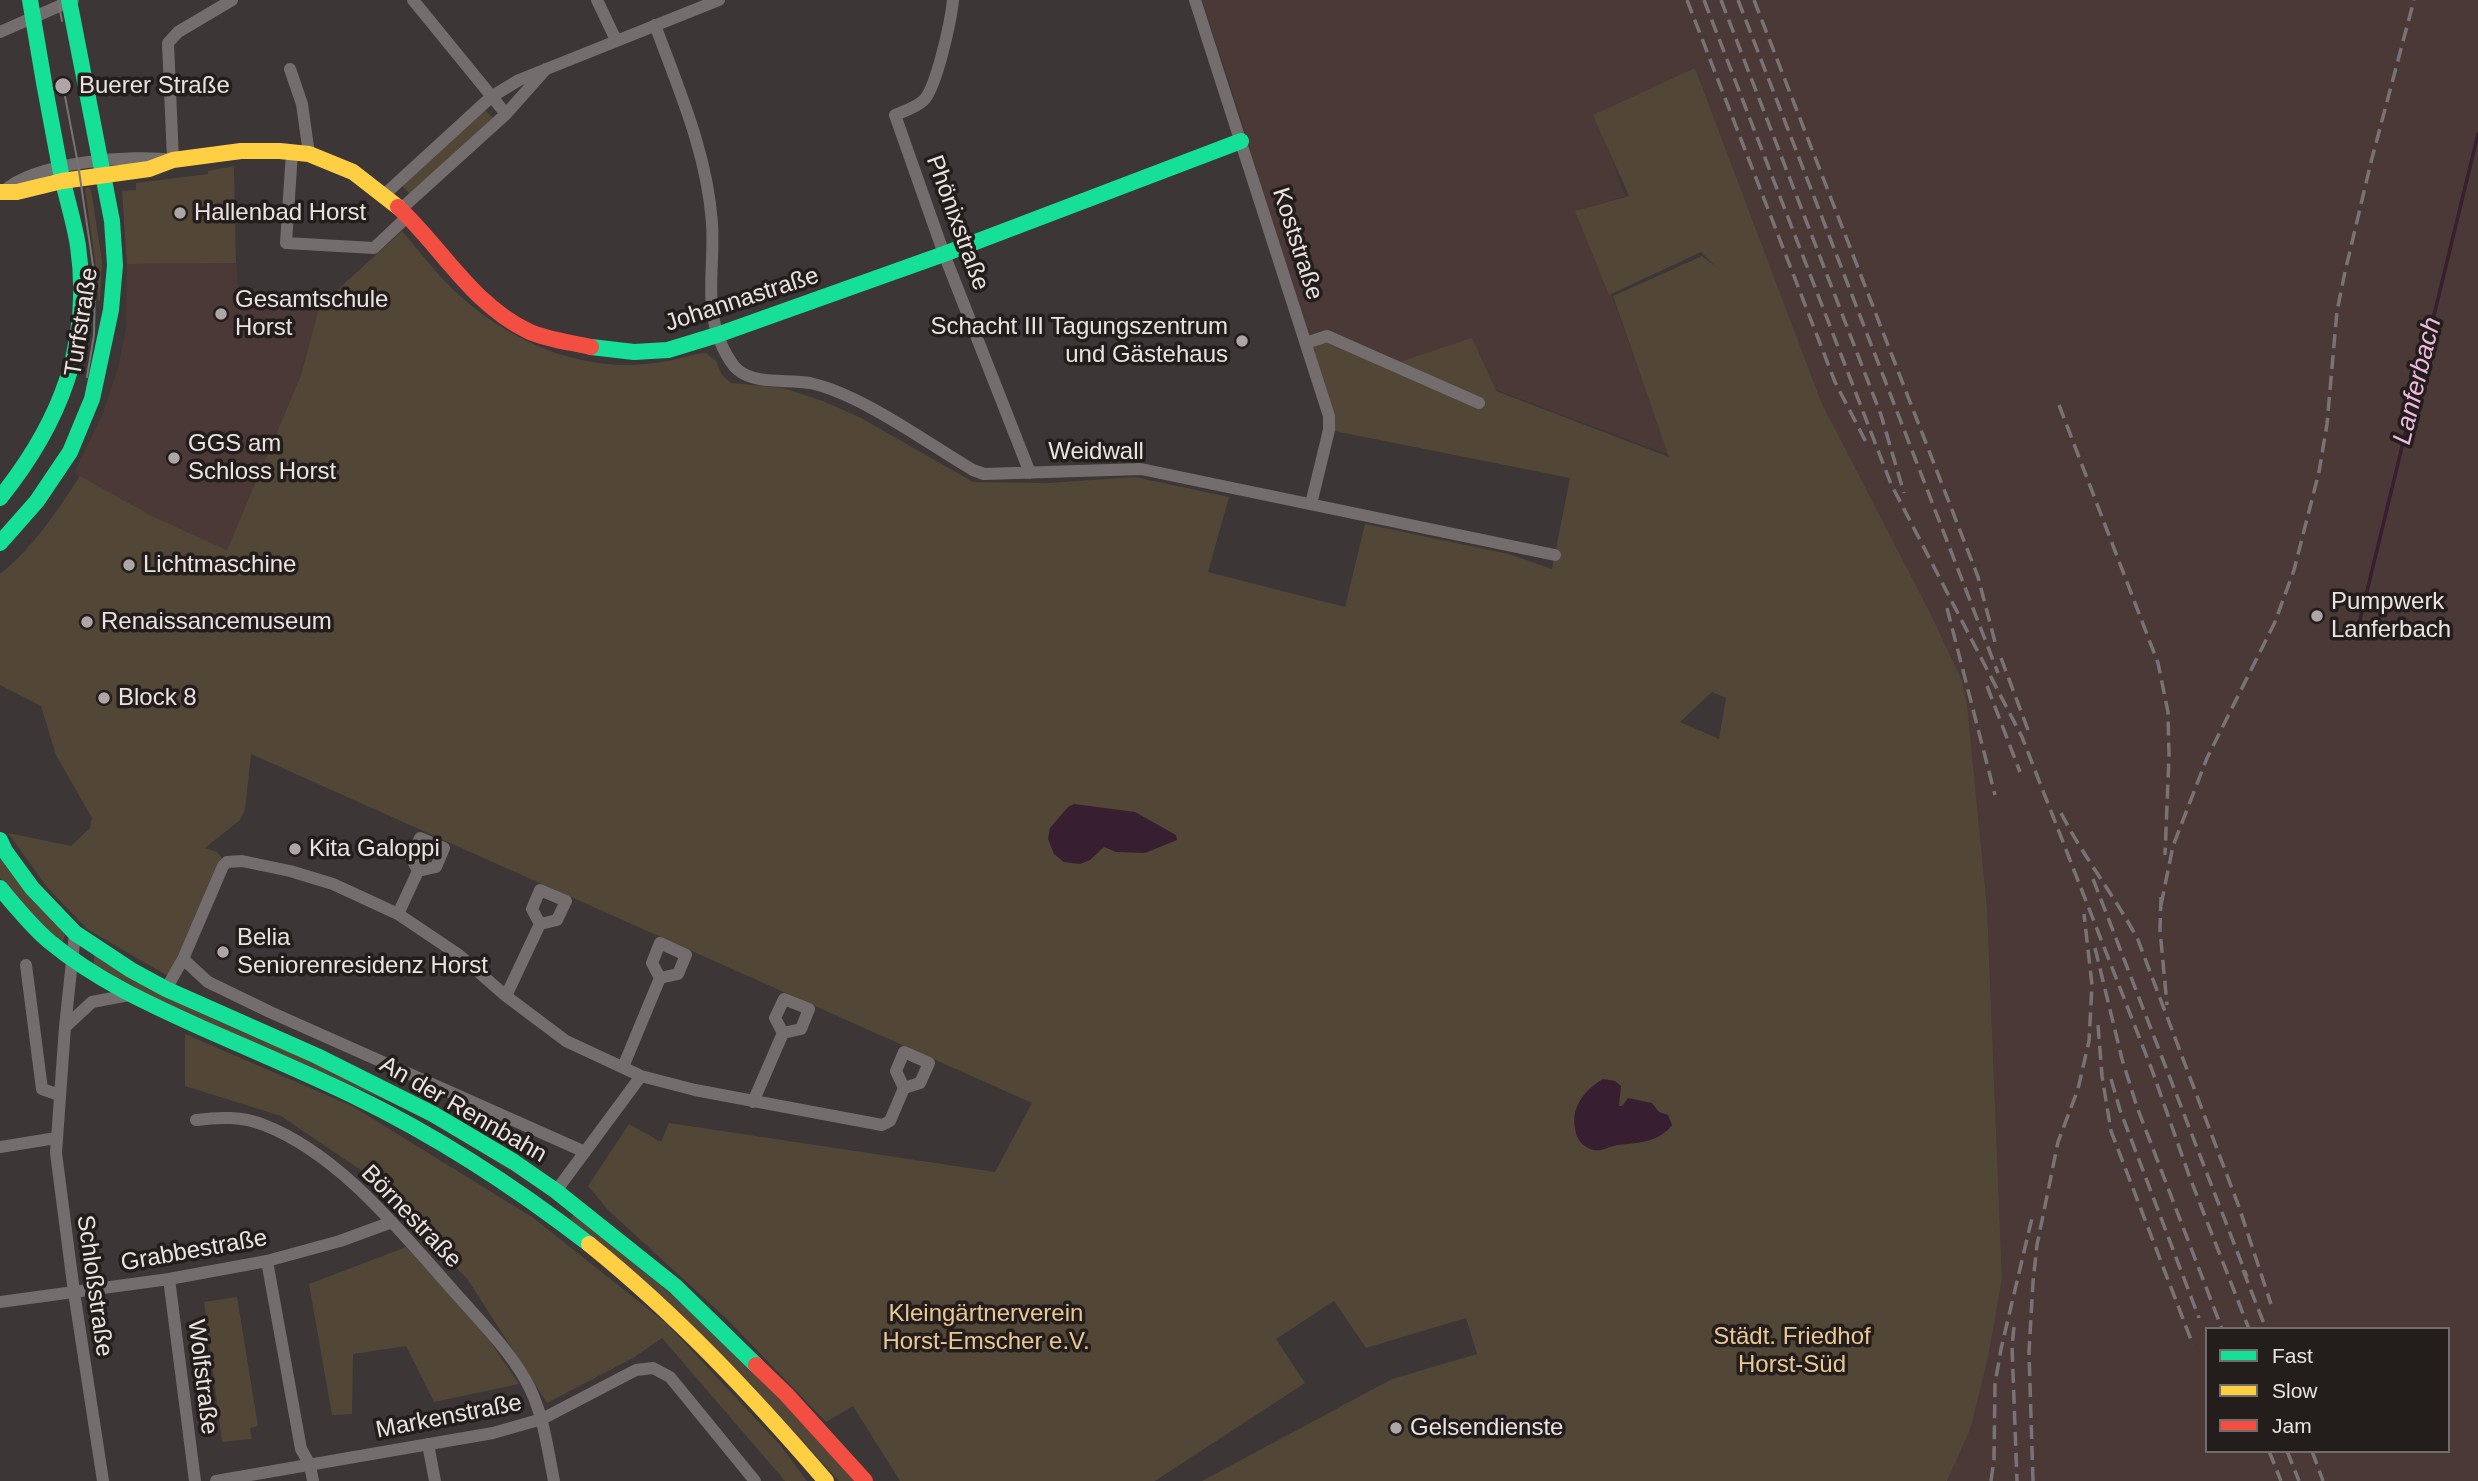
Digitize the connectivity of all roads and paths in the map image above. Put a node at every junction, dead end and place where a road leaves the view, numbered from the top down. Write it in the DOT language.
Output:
graph roads {
  1 [pos="30,0"];
  2 [pos="232,0"];
  3 [pos="413,0"];
  4 [pos="597,0"];
  5 [pos="719,0"];
  6 [pos="953,0"];
  7 [pos="1195,0"];
  8 [pos="70,1"];
  9 [pos="39,10"];
  10 [pos="655,25"];
  11 [pos="0,32"];
  12 [pos="616,40"];
  13 [pos="290,69"];
  14 [pos="547,69"];
  15 [pos="491,97"];
  16 [pos="506,114"];
  17 [pos="1241,141"];
  18 [pos="292,152"];
  19 [pos="309,154"];
  20 [pos="173,160"];
  21 [pos="102,168"];
  22 [pos="61,174"];
  23 [pos="2,191"];
  24 [pos="384,195"];
  25 [pos="404,212"];
  26 [pos="944,254"];
  27 [pos="716,335"];
  28 [pos="1306,343"];
  29 [pos="1479,403"];
  30 [pos="1030,473"];
  31 [pos="0,498"];
  32 [pos="1311,504"];
  33 [pos="0,543"];
  34 [pos="1555,555"];
  35 [pos="0,840"];
  36 [pos="418,871"];
  37 [pos="0,888"];
  38 [pos="398,914"];
  39 [pos="540,924"];
  40 [pos="75,933"];
  41 [pos="183,959"];
  42 [pos="74,962"];
  43 [pos="26,965"];
  44 [pos="660,978"];
  45 [pos="166,989"];
  46 [pos="129,995"];
  47 [pos="506,996"];
  48 [pos="65,1027"];
  49 [pos="783,1033"];
  50 [pos="623,1067"];
  51 [pos="640,1076"];
  52 [pos="904,1088"];
  53 [pos="59,1095"];
  54 [pos="753,1102"];
  55 [pos="196,1120"];
  56 [pos="56,1138"];
  57 [pos="0,1147"];
  58 [pos="585,1152"];
  59 [pos="556,1191"];
  60 [pos="544,1208"];
  61 [pos="391,1222"];
  62 [pos="267,1261"];
  63 [pos="169,1279"];
  64 [pos="74,1292"];
  65 [pos="0,1302"];
  66 [pos="542,1419"];
  67 [pos="428,1444"];
  68 [pos="310,1465"];
  69 [pos="103,1481"];
  70 [pos="195,1481"];
  71 [pos="216,1481"];
  72 [pos="313,1481"];
  73 [pos="435,1481"];
  74 [pos="554,1481"];
  75 [pos="755,1481"];
  76 [pos="826,1481"];
  77 [pos="865,1481"];
  1 -- 9 [label="main road, Turfstraße"];
  2 -- 20 [label="street"];
  3 -- 15 [label="street"];
  4 -- 12 [label="street"];
  5 -- 10 [label="street"];
  6 -- 26 [label="street, Phönixstraße"];
  7 -- 17 [label="street, Koststraße"];
  8 -- 9 [label="street"];
  8 -- 21 [label="main road, Turfstraße"];
  9 -- 11 [label="street"];
  9 -- 22 [label="main road, Turfstraße"];
  10 -- 12 [label="street"];
  10 -- 27 [label="street"];
  12 -- 14 [label="street"];
  13 -- 19 [label="street"];
  14 -- 15 [label="street"];
  14 -- 16 [label="street"];
  15 -- 16 [label="street"];
  15 -- 24 [label="street"];
  16 -- 25 [label="street"];
  17 -- 26 [label="main road, Johannastraße"];
  17 -- 28 [label="street, Koststraße"];
  18 -- 19 [label="main road, Johannastraße"];
  18 -- 20 [label="main road, Johannastraße"];
  18 -- 25 [label="street"];
  19 -- 24 [label="main road, Johannastraße"];
  20 -- 21 [label="main road, Johannastraße"];
  21 -- 22 [label="main road, Johannastraße"];
  21 -- 33 [label="main road, Turfstraße"];
  22 -- 23 [label="main road, Johannastraße"];
  22 -- 31 [label="main road, Turfstraße"];
  24 -- 25 [label="main road, Johannastraße"];
  25 -- 27 [label="main road, Johannastraße"];
  26 -- 27 [label="main road, Johannastraße"];
  26 -- 30 [label="street, Phönixstraße"];
  27 -- 30 [label="street, Weidwall"];
  28 -- 29 [label="street"];
  28 -- 32 [label="street, Koststraße"];
  30 -- 32 [label="street, Weidwall"];
  32 -- 34 [label="street, Weidwall"];
  35 -- 40 [label="main road, An der Rennbahn"];
  36 -- 38 [label="street"];
  37 -- 42 [label="main road, An der Rennbahn"];
  38 -- 41 [label="street"];
  38 -- 47 [label="street"];
  39 -- 47 [label="street"];
  40 -- 42 [label="street, Schloßstraße"];
  40 -- 45 [label="main road, An der Rennbahn"];
  41 -- 45 [label="street"];
  41 -- 58 [label="street, An der Rennbahn"];
  42 -- 46 [label="main road, An der Rennbahn"];
  42 -- 48 [label="street, Schloßstraße"];
  43 -- 53 [label="street"];
  44 -- 50 [label="street"];
  45 -- 59 [label="main road, An der Rennbahn"];
  46 -- 48 [label="street"];
  46 -- 60 [label="main road, An der Rennbahn"];
  47 -- 50 [label="street"];
  48 -- 53 [label="street, Schloßstraße"];
  49 -- 54 [label="street"];
  50 -- 51 [label="street"];
  51 -- 54 [label="street"];
  51 -- 58 [label="street"];
  52 -- 54 [label="street"];
  53 -- 56 [label="street, Schloßstraße"];
  55 -- 61 [label="street, Börnestraße"];
  56 -- 57 [label="street"];
  56 -- 64 [label="street, Schloßstraße"];
  58 -- 59 [label="street"];
  59 -- 60 [label="main road"];
  59 -- 77 [label="main road, An der Rennbahn"];
  60 -- 76 [label="main road, An der Rennbahn"];
  61 -- 62 [label="street, Grabbestraße"];
  61 -- 66 [label="street, Börnestraße"];
  62 -- 63 [label="street, Grabbestraße"];
  62 -- 68 [label="street"];
  63 -- 64 [label="street, Grabbestraße"];
  63 -- 70 [label="street, Wolfstraße"];
  64 -- 65 [label="street, Grabbestraße"];
  64 -- 69 [label="street, Schloßstraße"];
  66 -- 67 [label="street, Markenstraße"];
  66 -- 74 [label="street, Börnestraße"];
  66 -- 75 [label="street, Markenstraße"];
  67 -- 68 [label="street, Markenstraße"];
  67 -- 73 [label="street"];
  68 -- 71 [label="street, Markenstraße"];
  68 -- 72 [label="street"];
}
